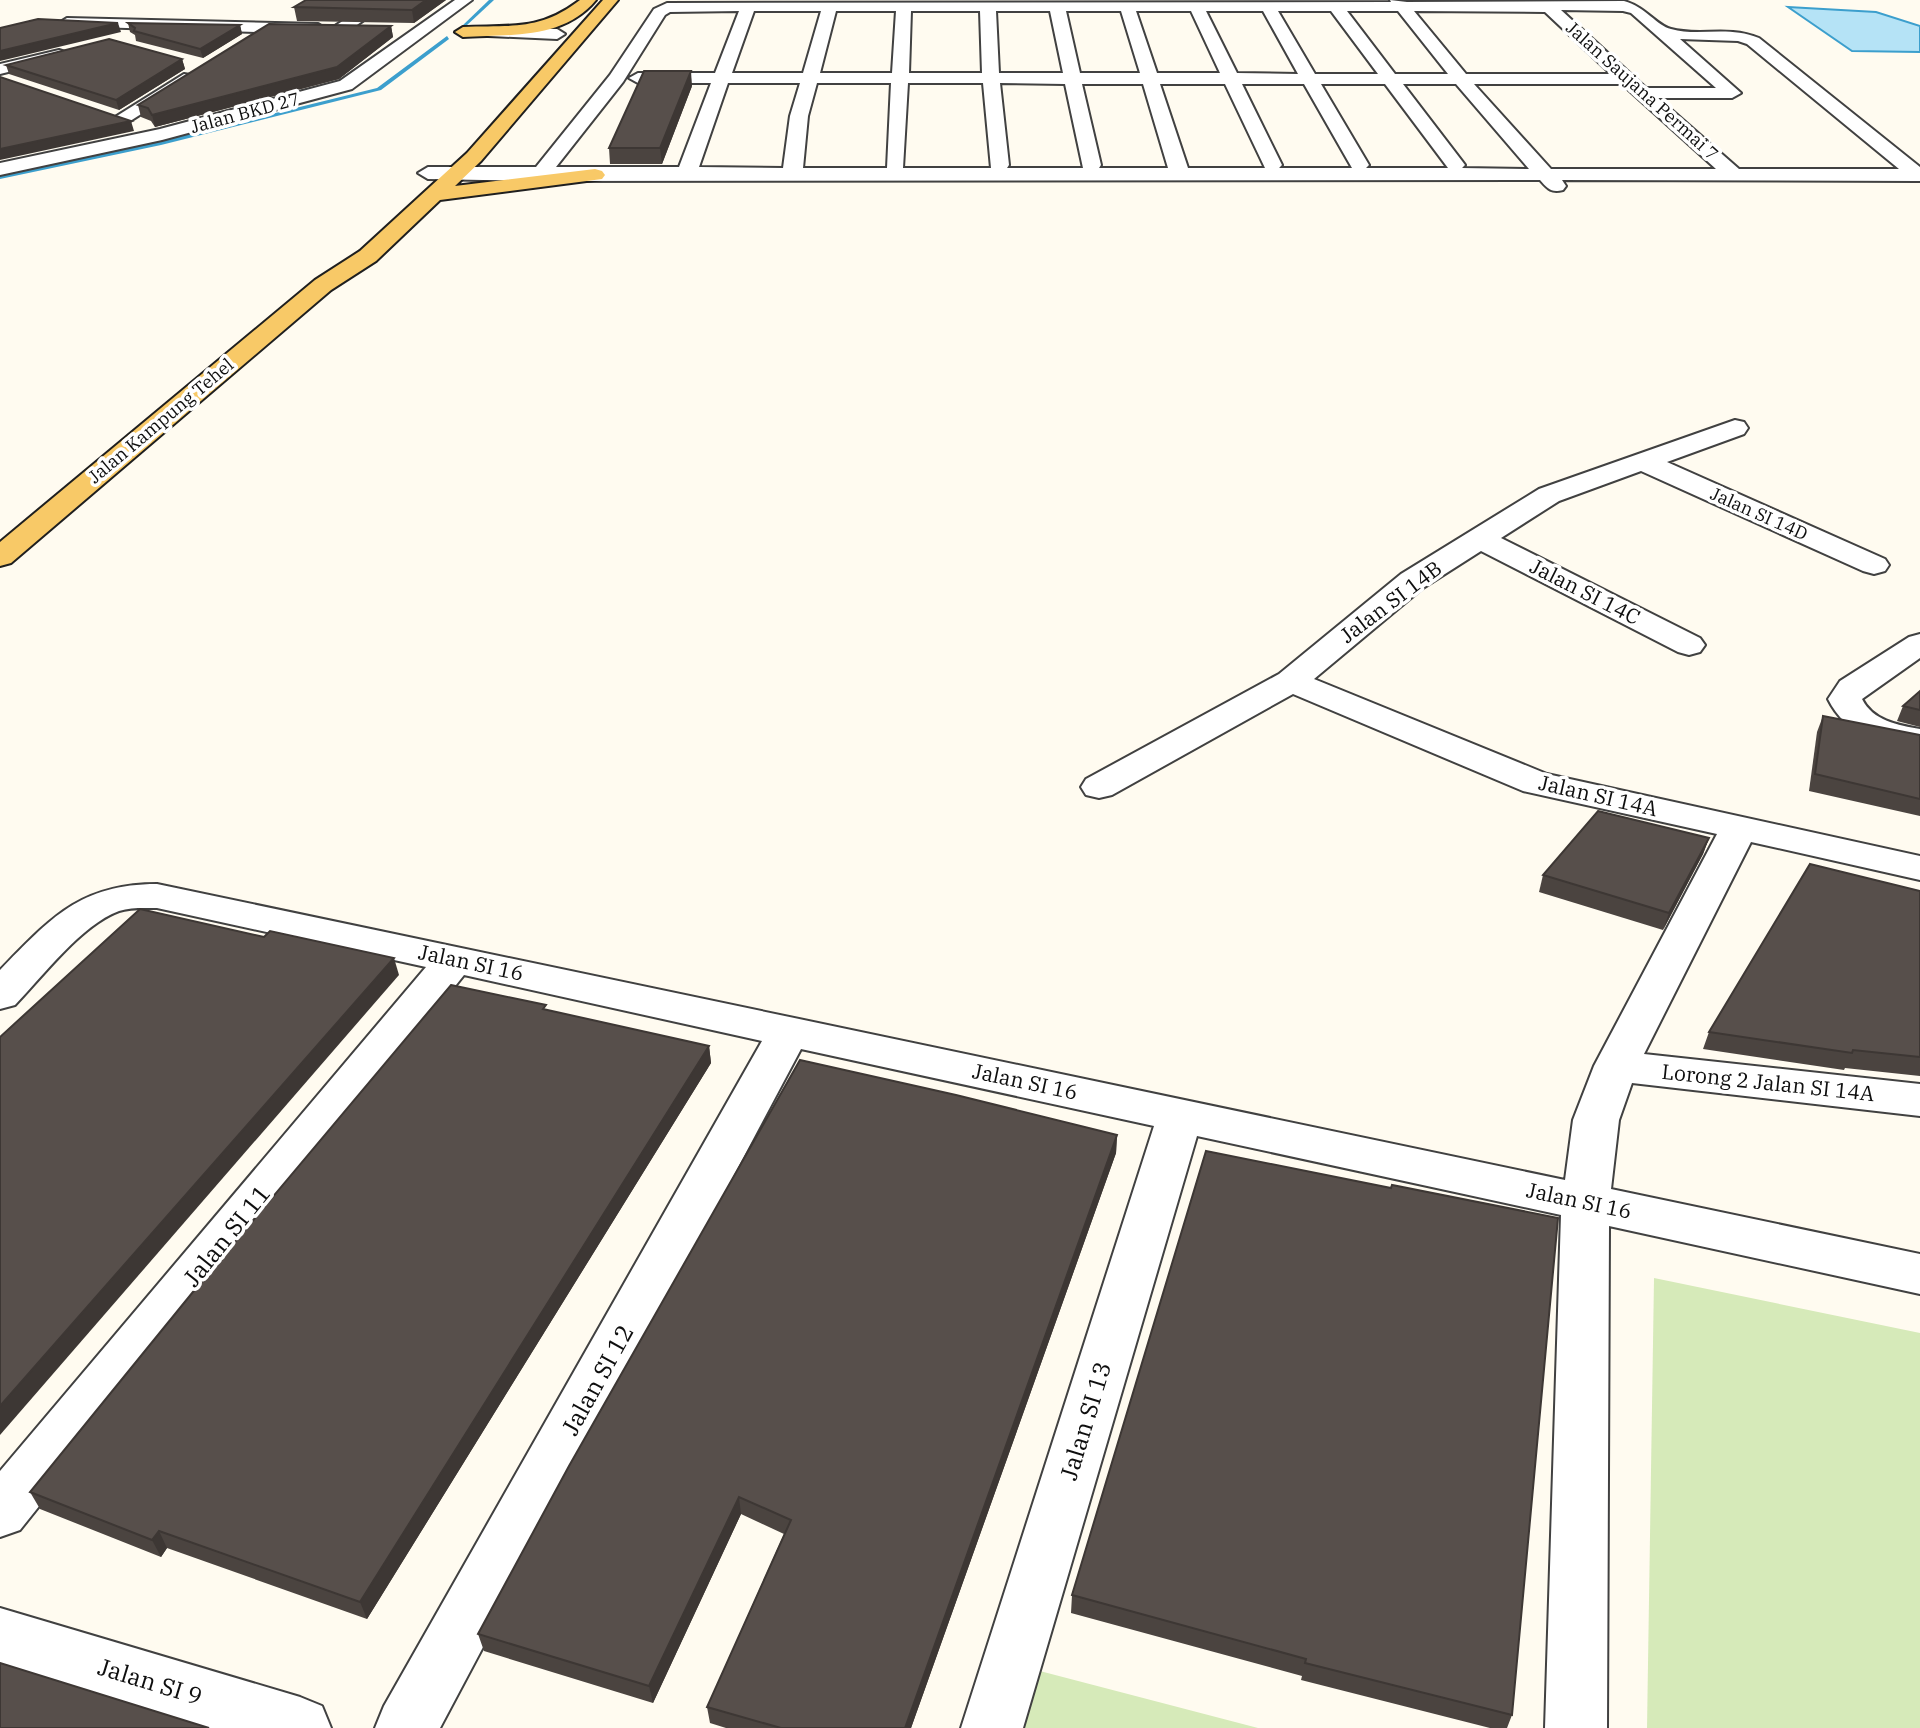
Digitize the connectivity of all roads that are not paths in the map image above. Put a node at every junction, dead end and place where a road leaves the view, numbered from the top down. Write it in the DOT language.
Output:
graph roads {
  1 [pos="385,0"];
  2 [pos="465,0"];
  3 [pos="600,1"];
  4 [pos="1329,4"];
  5 [pos="1400,4"];
  6 [pos="1478,4"];
  7 [pos="1547,4"];
  8 [pos="748,6"];
  9 [pos="830,6"];
  10 [pos="904,6"];
  11 [pos="988,6"];
  12 [pos="1057,6"];
  13 [pos="1127,6"];
  14 [pos="1196,6"];
  15 [pos="1268,6"];
  16 [pos="292,14"];
  17 [pos="64,23"];
  18 [pos="181,25"];
  19 [pos="270,27"];
  20 [pos="341,29"];
  21 [pos="369,30"];
  22 [pos="397,30"];
  23 [pos="425,31"];
  24 [pos="463,32"];
  25 [pos="557,34"];
  26 [pos="1664,40"];
  27 [pos="114,42"];
  28 [pos="1588,44"];
  29 [pos="1613,44"];
  30 [pos="237,47"];
  31 [pos="76,51"];
  32 [pos="534,51"];
  33 [pos="194,73"];
  34 [pos="4,77"];
  35 [pos="617,78"];
  36 [pos="721,78"];
  37 [pos="809,78"];
  38 [pos="901,78"];
  39 [pos="991,78"];
  40 [pos="1071,78"];
  41 [pos="1229,78"];
  42 [pos="1309,78"];
  43 [pos="1388,78"];
  44 [pos="1149,79"];
  45 [pos="1460,79"];
  46 [pos="1626,79"];
  47 [pos="1642,93"];
  48 [pos="501,97"];
  49 [pos="524,103"];
  50 [pos="162,134"];
  51 [pos="446,153"];
  52 [pos="895,165"];
  53 [pos="999,165"];
  54 [pos="1091,165"];
  55 [pos="1272,165"];
  56 [pos="1359,165"];
  57 [pos="1455,165"];
  58 [pos="0,169"];
  59 [pos="792,170"];
  60 [pos="1178,170"];
  61 [pos="1542,170"];
  62 [pos="1729,170"];
  63 [pos="1914,172"];
  64 [pos="457,174"];
  65 [pos="540,175"];
  66 [pos="594,175"];
  67 [pos="686,175"];
  68 [pos="423,178"];
  69 [pos="436,194"];
  70 [pos="1568,202"];
  71 [pos="357,240"];
  72 [pos="323,285"];
  73 [pos="1735,428"];
  74 [pos="1644,462"];
  75 [pos="1481,539"];
  76 [pos="0,557"];
  77 [pos="1874,565"];
  78 [pos="1920,644"];
  79 [pos="1689,645"];
  80 [pos="1291,681"];
  81 [pos="1920,740"];
  82 [pos="1098,787"];
  83 [pos="1740,827"];
  84 [pos="1920,868"];
  85 [pos="455,959"];
  86 [pos="0,995"];
  87 [pos="789,1031"];
  88 [pos="1616,1066"];
  89 [pos="1920,1100"];
  90 [pos="1180,1115"];
  91 [pos="1586,1203"];
  92 [pos="1920,1274"];
  93 [pos="0,1513"];
  94 [pos="0,1636"];
  95 [pos="300,1728"];
  96 [pos="406,1728"];
  97 [pos="992,1728"];
  98 [pos="1576,1728"];
  1 -- 20 [label="street"];
  2 -- 23 [label="street, Jalan BKD 27"];
  3 -- 24 [label="main road"];
  3 -- 25 [label="main road"];
  3 -- 49 [label="main road, Jalan Kampung Tehel"];
  4 -- 5 [label="street"];
  4 -- 15 [label="street"];
  4 -- 43 [label="street"];
  5 -- 6 [label="street"];
  5 -- 45 [label="street"];
  6 -- 7 [label="street"];
  7 -- 26 [label="street"];
  7 -- 28 [label="street, Jalan Saujana Permai 7"];
  8 -- 9 [label="street"];
  8 -- 35 [label="street"];
  8 -- 36 [label="street"];
  9 -- 10 [label="street"];
  9 -- 37 [label="street"];
  10 -- 11 [label="street"];
  10 -- 38 [label="street"];
  11 -- 12 [label="street"];
  11 -- 39 [label="street"];
  12 -- 13 [label="street"];
  12 -- 40 [label="street"];
  13 -- 14 [label="street"];
  13 -- 44 [label="street"];
  14 -- 15 [label="street"];
  14 -- 41 [label="street"];
  15 -- 42 [label="street"];
  16 -- 19 [label="street"];
  17 -- 18 [label="street"];
  18 -- 19 [label="street"];
  18 -- 27 [label="street"];
  19 -- 20 [label="street"];
  19 -- 30 [label="street"];
  20 -- 21 [label="street"];
  22 -- 23 [label="street"];
  23 -- 24 [label="street"];
  23 -- 50 [label="street, Jalan BKD 27"];
  24 -- 25 [label="street"];
  24 -- 32 [label="main road"];
  25 -- 48 [label="main road"];
  25 -- 49 [label="main road"];
  26 -- 47 [label="street"];
  26 -- 63 [label="street"];
  28 -- 29 [label="street"];
  28 -- 46 [label="street, Jalan Saujana Permai 7"];
  31 -- 34 [label="street"];
  33 -- 50 [label="street"];
  35 -- 36 [label="street"];
  35 -- 65 [label="street"];
  36 -- 37 [label="street"];
  36 -- 67 [label="street"];
  37 -- 38 [label="street"];
  37 -- 59 [label="street"];
  38 -- 39 [label="street"];
  38 -- 52 [label="street"];
  39 -- 40 [label="street"];
  39 -- 53 [label="street"];
  40 -- 44 [label="street"];
  40 -- 54 [label="street"];
  41 -- 42 [label="street"];
  41 -- 44 [label="street"];
  41 -- 55 [label="street"];
  42 -- 43 [label="street"];
  42 -- 56 [label="street"];
  43 -- 45 [label="street"];
  43 -- 57 [label="street"];
  44 -- 60 [label="street"];
  45 -- 46 [label="street"];
  45 -- 61 [label="street"];
  46 -- 47 [label="street, Jalan Saujana Permai 7"];
  47 -- 62 [label="street, Jalan Saujana Permai 7"];
  49 -- 64 [label="main road, Jalan Kampung Tehel"];
  50 -- 58 [label="street, Jalan BKD 27"];
  51 -- 68 [label="main road"];
  52 -- 53 [label="street"];
  52 -- 59 [label="street"];
  53 -- 54 [label="street"];
  54 -- 60 [label="street"];
  55 -- 56 [label="street"];
  55 -- 60 [label="street"];
  56 -- 57 [label="street"];
  57 -- 61 [label="street"];
  59 -- 60 [label="street"];
  59 -- 67 [label="street"];
  60 -- 61 [label="street"];
  61 -- 62 [label="street"];
  61 -- 70 [label="street"];
  62 -- 63 [label="street"];
  64 -- 65 [label="street"];
  64 -- 68 [label="street"];
  64 -- 69 [label="main road, Jalan Kampung Tehel"];
  65 -- 66 [label="street"];
  66 -- 67 [label="street"];
  66 -- 69 [label="main road"];
  69 -- 72 [label="main road, Jalan Kampung Tehel"];
  71 -- 72 [label="main road, Jalan Kampung Tehel"];
  72 -- 76 [label="main road, Jalan Kampung Tehel"];
  73 -- 74 [label="street, Jalan SI 14B"];
  74 -- 75 [label="street, Jalan SI 14B"];
  74 -- 77 [label="street, Jalan SI 14D"];
  75 -- 79 [label="street, Jalan SI 14C"];
  75 -- 80 [label="street, Jalan SI 14B"];
  78 -- 81 [label="street"];
  80 -- 82 [label="street, Jalan SI 14B"];
  80 -- 83 [label="street, Jalan SI 14A"];
  83 -- 84 [label="street, Jalan SI 14A"];
  83 -- 88 [label="street"];
  85 -- 86 [label="street, Jalan SI 16"];
  85 -- 87 [label="street, Jalan SI 16"];
  85 -- 93 [label="street, Jalan SI 11"];
  87 -- 90 [label="street, Jalan SI 16"];
  87 -- 96 [label="street, Jalan SI 12"];
  88 -- 89 [label="street, Lorong 2 Jalan SI 14A"];
  88 -- 91 [label="street"];
  90 -- 91 [label="street, Jalan SI 16"];
  90 -- 97 [label="street, Jalan SI 13"];
  91 -- 92 [label="street, Jalan SI 16"];
  91 -- 98 [label="street"];
  94 -- 95 [label="street, Jalan SI 9"];
}
